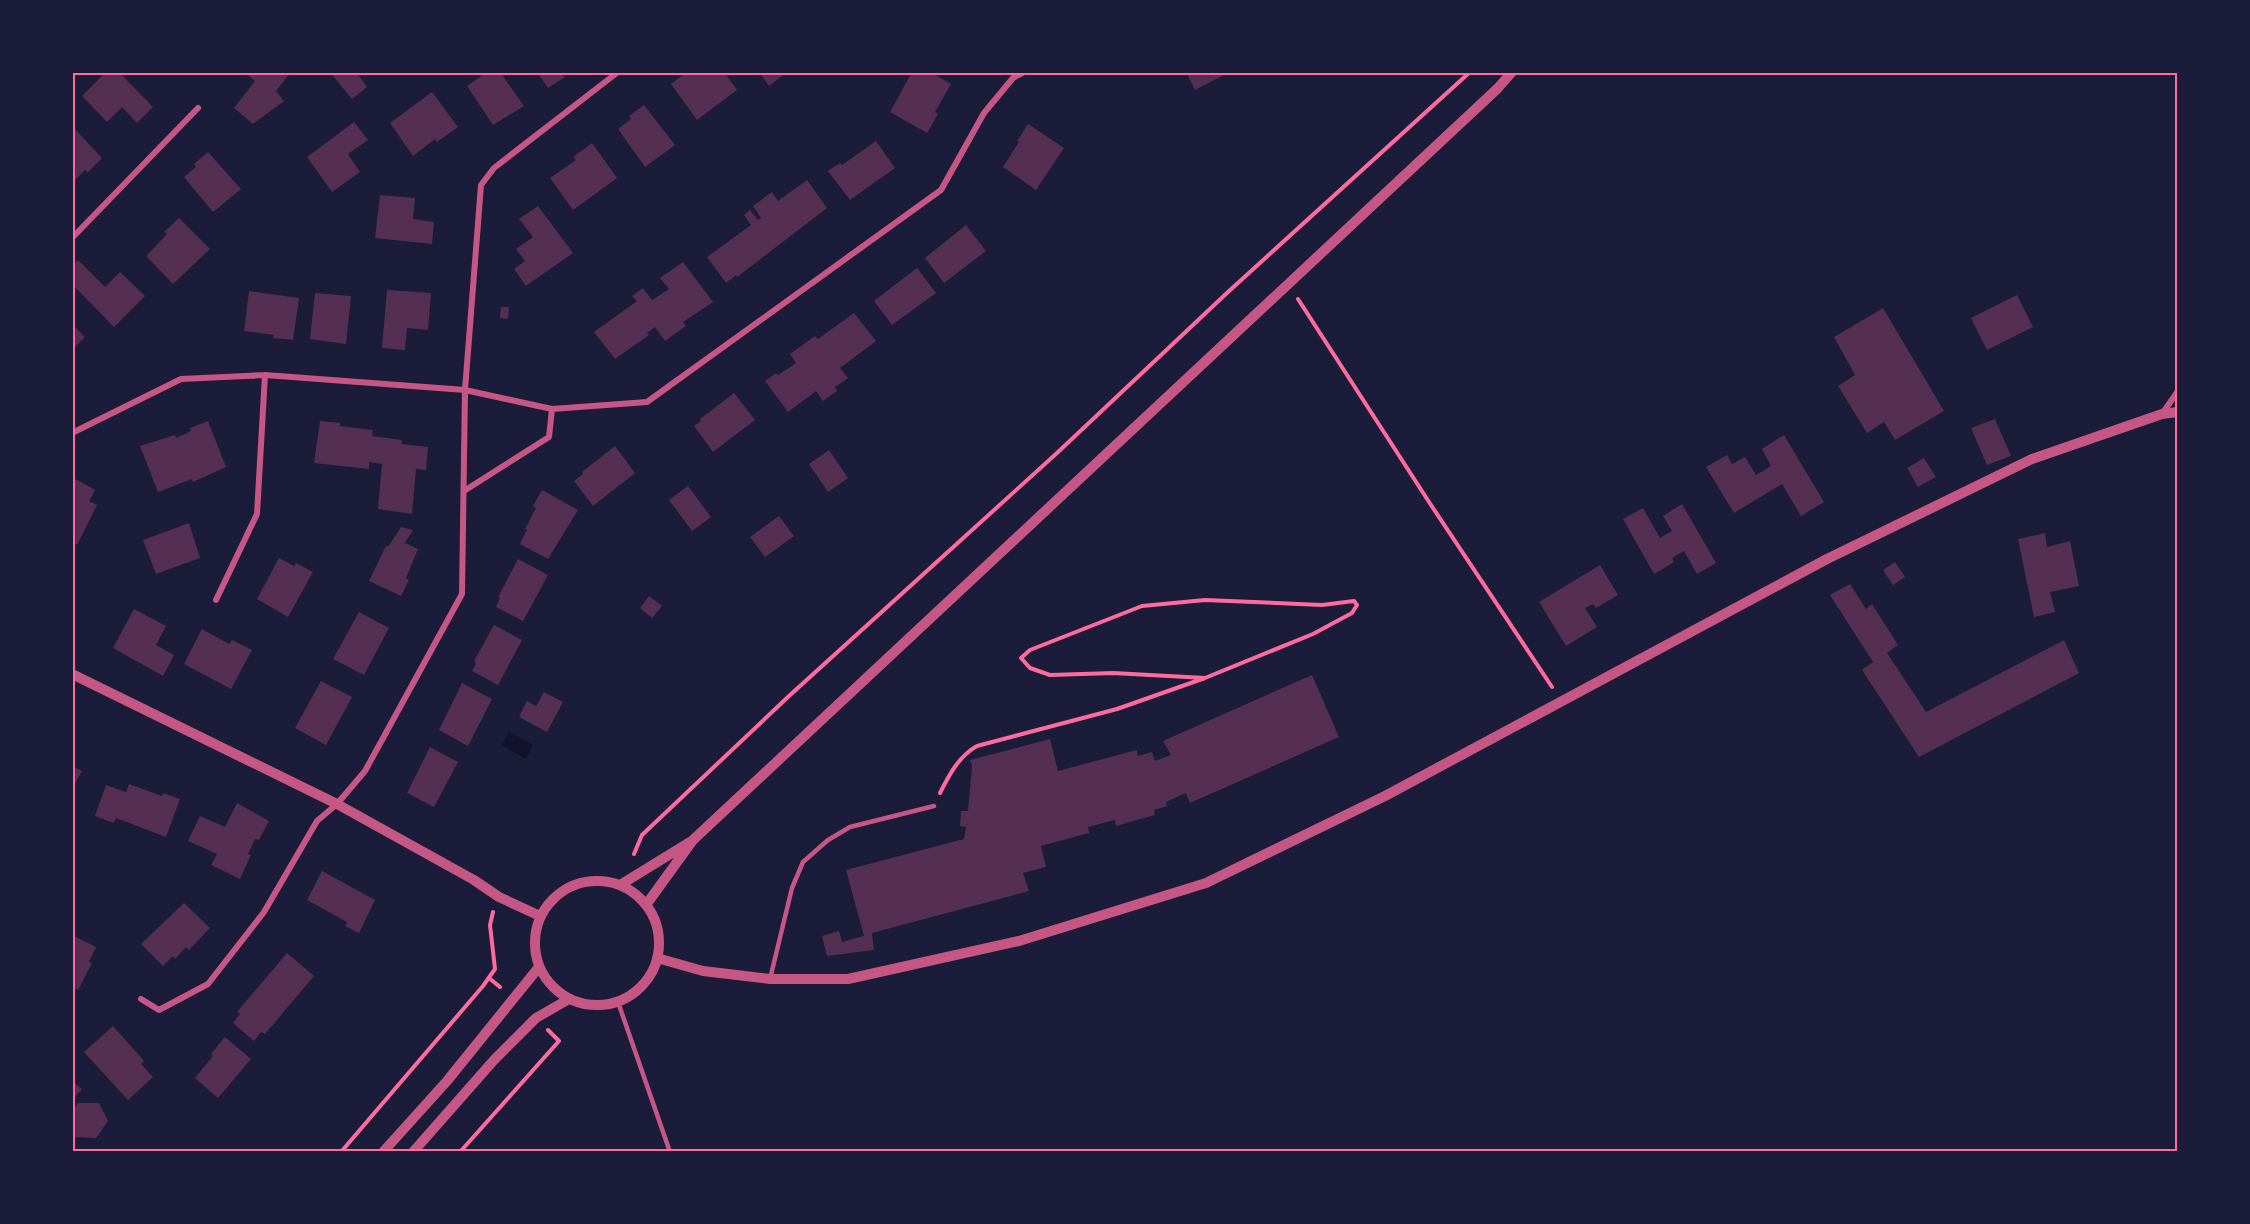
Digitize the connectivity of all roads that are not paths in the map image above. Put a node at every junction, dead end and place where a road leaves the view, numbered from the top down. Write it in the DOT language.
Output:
graph roads {
  1 [pos="618,72"];
  2 [pos="1024,72"];
  3 [pos="1512,72"];
  4 [pos="198,108"];
  5 [pos="72,238"];
  6 [pos="266,375"];
  7 [pos="465,390"];
  8 [pos="2178,391"];
  9 [pos="552,409"];
  10 [pos="2178,412"];
  11 [pos="2162,414"];
  12 [pos="72,433"];
  13 [pos="464,491"];
  14 [pos="216,600"];
  15 [pos="72,674"];
  16 [pos="337,804"];
  17 [pos="934,806"];
  18 [pos="693,840"];
  19 [pos="620,885"];
  20 [pos="646,905"];
  21 [pos="540,916"];
  22 [pos="657,957"];
  23 [pos="539,967"];
  24 [pos="770,979"];
  25 [pos="141,999"];
  26 [pos="569,999"];
  27 [pos="618,1002"];
  28 [pos="383,1152"];
  29 [pos="413,1152"];
  30 [pos="670,1152"];
  1 -- 7 [label="street"];
  2 -- 9 [label="street"];
  3 -- 18 [label="street"];
  4 -- 5 [label="street"];
  6 -- 7 [label="street"];
  6 -- 12 [label="street"];
  6 -- 14 [label="street"];
  7 -- 9 [label="street"];
  7 -- 13 [label="street"];
  8 -- 11 [label="street"];
  9 -- 13 [label="street"];
  10 -- 11 [label="street"];
  11 -- 24 [label="street"];
  13 -- 16 [label="street"];
  15 -- 16 [label="street"];
  16 -- 21 [label="street"];
  16 -- 25 [label="street"];
  17 -- 24 [label="lane"];
  18 -- 19 [label="street"];
  18 -- 20 [label="street"];
  19 -- 20 [label="street"];
  19 -- 21 [label="street"];
  20 -- 22 [label="street"];
  21 -- 23 [label="street"];
  22 -- 24 [label="street"];
  22 -- 27 [label="street"];
  23 -- 26 [label="street"];
  23 -- 28 [label="street"];
  26 -- 27 [label="street"];
  26 -- 29 [label="street"];
  27 -- 30 [label="lane"];
}
